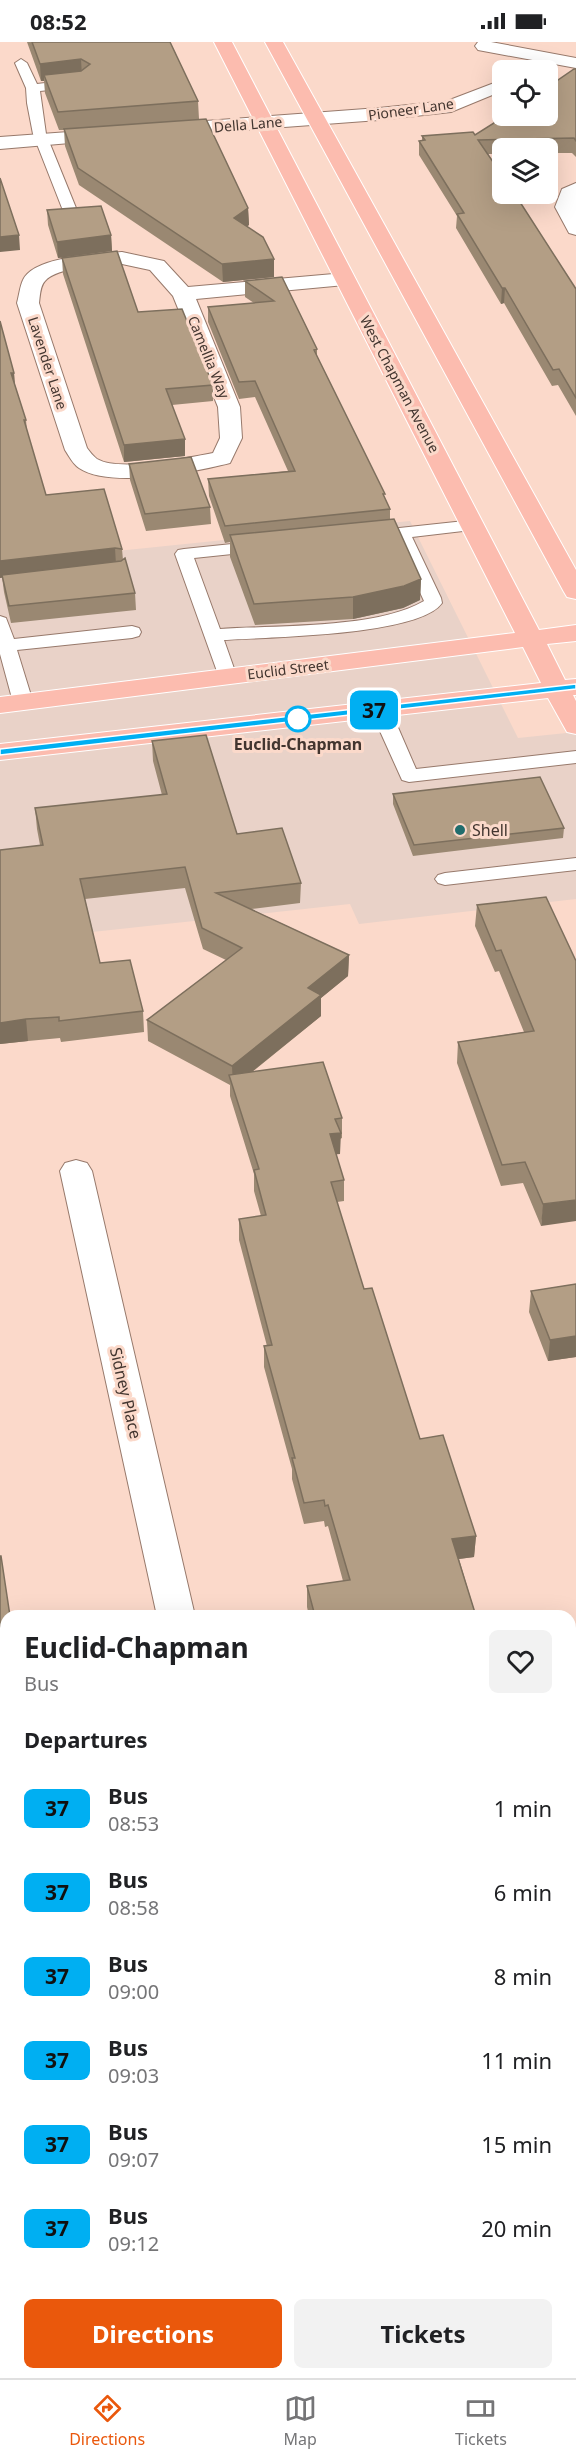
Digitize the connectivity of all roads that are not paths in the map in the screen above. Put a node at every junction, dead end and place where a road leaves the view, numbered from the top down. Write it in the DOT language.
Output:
graph roads {
  1 [pos="224,42"];
  2 [pos="274,42"];
  3 [pos="565,42"];
  4 [pos="484,46"];
  5 [pos="548,57"];
  6 [pos="543,60"];
  7 [pos="21,63"];
  8 [pos="576,63"];
  9 [pos="82,83"];
  10 [pos="33,88"];
  11 [pos="492,89"];
  12 [pos="316,118"];
  13 [pos="264,122"];
  14 [pos="145,132"];
  15 [pos="123,134"];
  16 [pos="43,140"];
  17 [pos="0,143"];
  18 [pos="576,189"];
  19 [pos="69,208"];
  20 [pos="576,228"];
  21 [pos="80,262"];
  22 [pos="402,274"];
  23 [pos="364,277"];
  24 [pos="183,294"];
  25 [pos="117,471"];
  26 [pos="474,525"];
  27 [pos="401,532"];
  28 [pos="356,537"];
  29 [pos="276,545"];
  30 [pos="576,592"];
  31 [pos="0,622"];
  32 [pos="132,632"];
  33 [pos="576,633"];
  34 [pos="214,635"];
  35 [pos="530,638"];
  36 [pos="7,645"];
  37 [pos="228,677"];
  38 [pos="566,688"];
  39 [pos="11,703"];
  40 [pos="380,709"];
  41 [pos="576,726"];
  42 [pos="0,752"];
  43 [pos="576,757"];
  44 [pos="576,864"];
  45 [pos="445,879"];
  46 [pos="76,1172"];
  47 [pos="175,1610"];
  1 -- 13 [label="main road, West Chapman Avenue"];
  2 -- 12 [label="main road"];
  3 -- 5 [label="street"];
  4 -- 5 [label="street"];
  5 -- 6 [label="street"];
  5 -- 8 [label="street"];
  7 -- 10 [label="lane"];
  9 -- 10 [label="lane"];
  10 -- 16 [label="lane"];
  11 -- 12 [label="street, Pioneer Lane"];
  12 -- 13 [label="street, Della Lane"];
  12 -- 22 [label="main road"];
  13 -- 14 [label="street, Della Lane"];
  13 -- 23 [label="main road, West Chapman Avenue"];
  15 -- 16 [label="street"];
  16 -- 17 [label="street"];
  16 -- 19 [label="lane"];
  18 -- 20 [label="street"];
  21 -- 24 [label="street, Camellia Way"];
  21 -- 25 [label="street, Lavender Lane"];
  22 -- 23 [label="main road"];
  22 -- 30 [label="main road"];
  23 -- 24 [label="street, Camellia Way"];
  23 -- 26 [label="main road, West Chapman Avenue"];
  24 -- 25 [label="street, Camellia Way"];
  26 -- 27 [label="lane"];
  26 -- 35 [label="main road, West Chapman Avenue"];
  27 -- 28 [label="lane"];
  27 -- 34 [label="lane"];
  29 -- 34 [label="lane"];
  31 -- 36 [label="lane"];
  32 -- 36 [label="lane"];
  33 -- 35 [label="main road, Euclid Street"];
  34 -- 37 [label="lane"];
  35 -- 37 [label="main road, Euclid Street"];
  35 -- 38 [label="main road, West Chapman Avenue"];
  36 -- 39 [label="lane"];
  37 -- 39 [label="main road, Euclid Street"];
  38 -- 40 [label="main road"];
  38 -- 41 [label="main road, West Chapman Avenue"];
  40 -- 42 [label="main road"];
  40 -- 43 [label="lane"];
  44 -- 45 [label="lane"];
  46 -- 47 [label="street, Sidney Place"];
}
